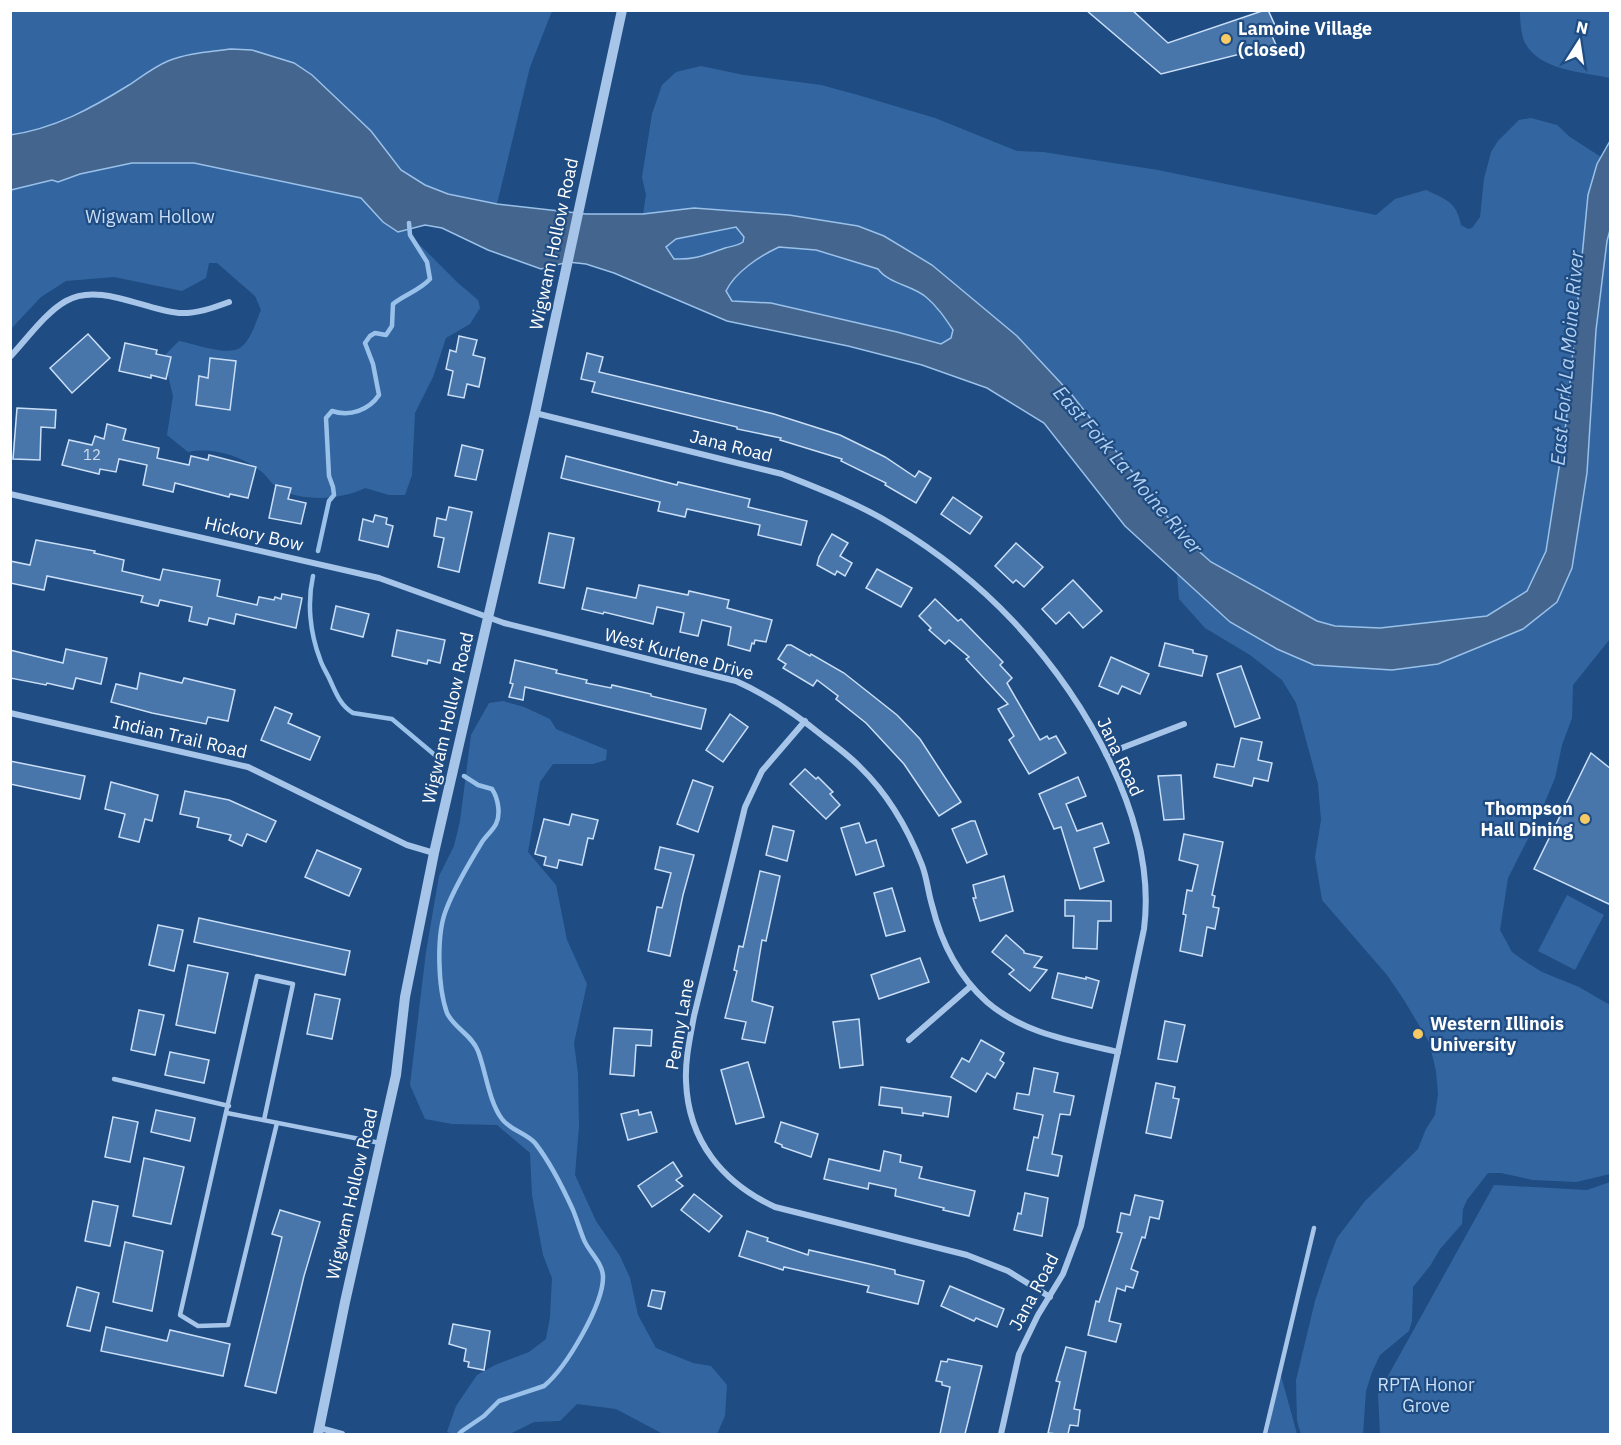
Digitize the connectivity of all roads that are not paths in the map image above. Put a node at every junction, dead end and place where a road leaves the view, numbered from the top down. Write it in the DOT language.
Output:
graph roads {
  1 [pos="622,10"];
  2 [pos="229,302"];
  3 [pos="10,357"];
  4 [pos="535,413"];
  5 [pos="10,494"];
  6 [pos="488,617"];
  7 [pos="10,713"];
  8 [pos="805,721"];
  9 [pos="1184,724"];
  10 [pos="1106,754"];
  11 [pos="434,854"];
  12 [pos="971,986"];
  13 [pos="909,1040"];
  14 [pos="1118,1052"];
  15 [pos="114,1079"];
  16 [pos="229,1106"];
  17 [pos="227,1113"];
  18 [pos="264,1120"];
  19 [pos="277,1122"];
  20 [pos="380,1143"];
  21 [pos="1314,1228"];
  22 [pos="1050,1297"];
  23 [pos="319,1431"];
  24 [pos="342,1434"];
  25 [pos="1001,1434"];
  26 [pos="1265,1434"];
  1 -- 4 [label="street, Wigwam Hollow Road"];
  2 -- 3 [label="street"];
  4 -- 6 [label="street, Wigwam Hollow Road"];
  4 -- 10 [label="street, Jana Road"];
  5 -- 6 [label="street, Hickory Bow"];
  6 -- 8 [label="street, West Kurlene Drive"];
  6 -- 11 [label="street, Wigwam Hollow Road"];
  7 -- 11 [label="street, Indian Trail Road"];
  8 -- 12 [label="street, West Kurlene Drive"];
  8 -- 22 [label="street, Penny Lane"];
  9 -- 10 [label="street"];
  10 -- 14 [label="street, Jana Road"];
  11 -- 20 [label="street, Wigwam Hollow Road"];
  12 -- 13 [label="street"];
  12 -- 14 [label="street, West Kurlene Drive"];
  14 -- 22 [label="street, Jana Road"];
  15 -- 16 [label="lane"];
  16 -- 17 [label="lane"];
  16 -- 18 [label="lane"];
  17 -- 18 [label="lane"];
  17 -- 19 [label="lane"];
  18 -- 19 [label="lane"];
  19 -- 20 [label="lane"];
  20 -- 23 [label="street, Wigwam Hollow Road"];
  21 -- 26 [label="lane"];
  22 -- 25 [label="street, Jana Road"];
  23 -- 24 [label="street"];
}
